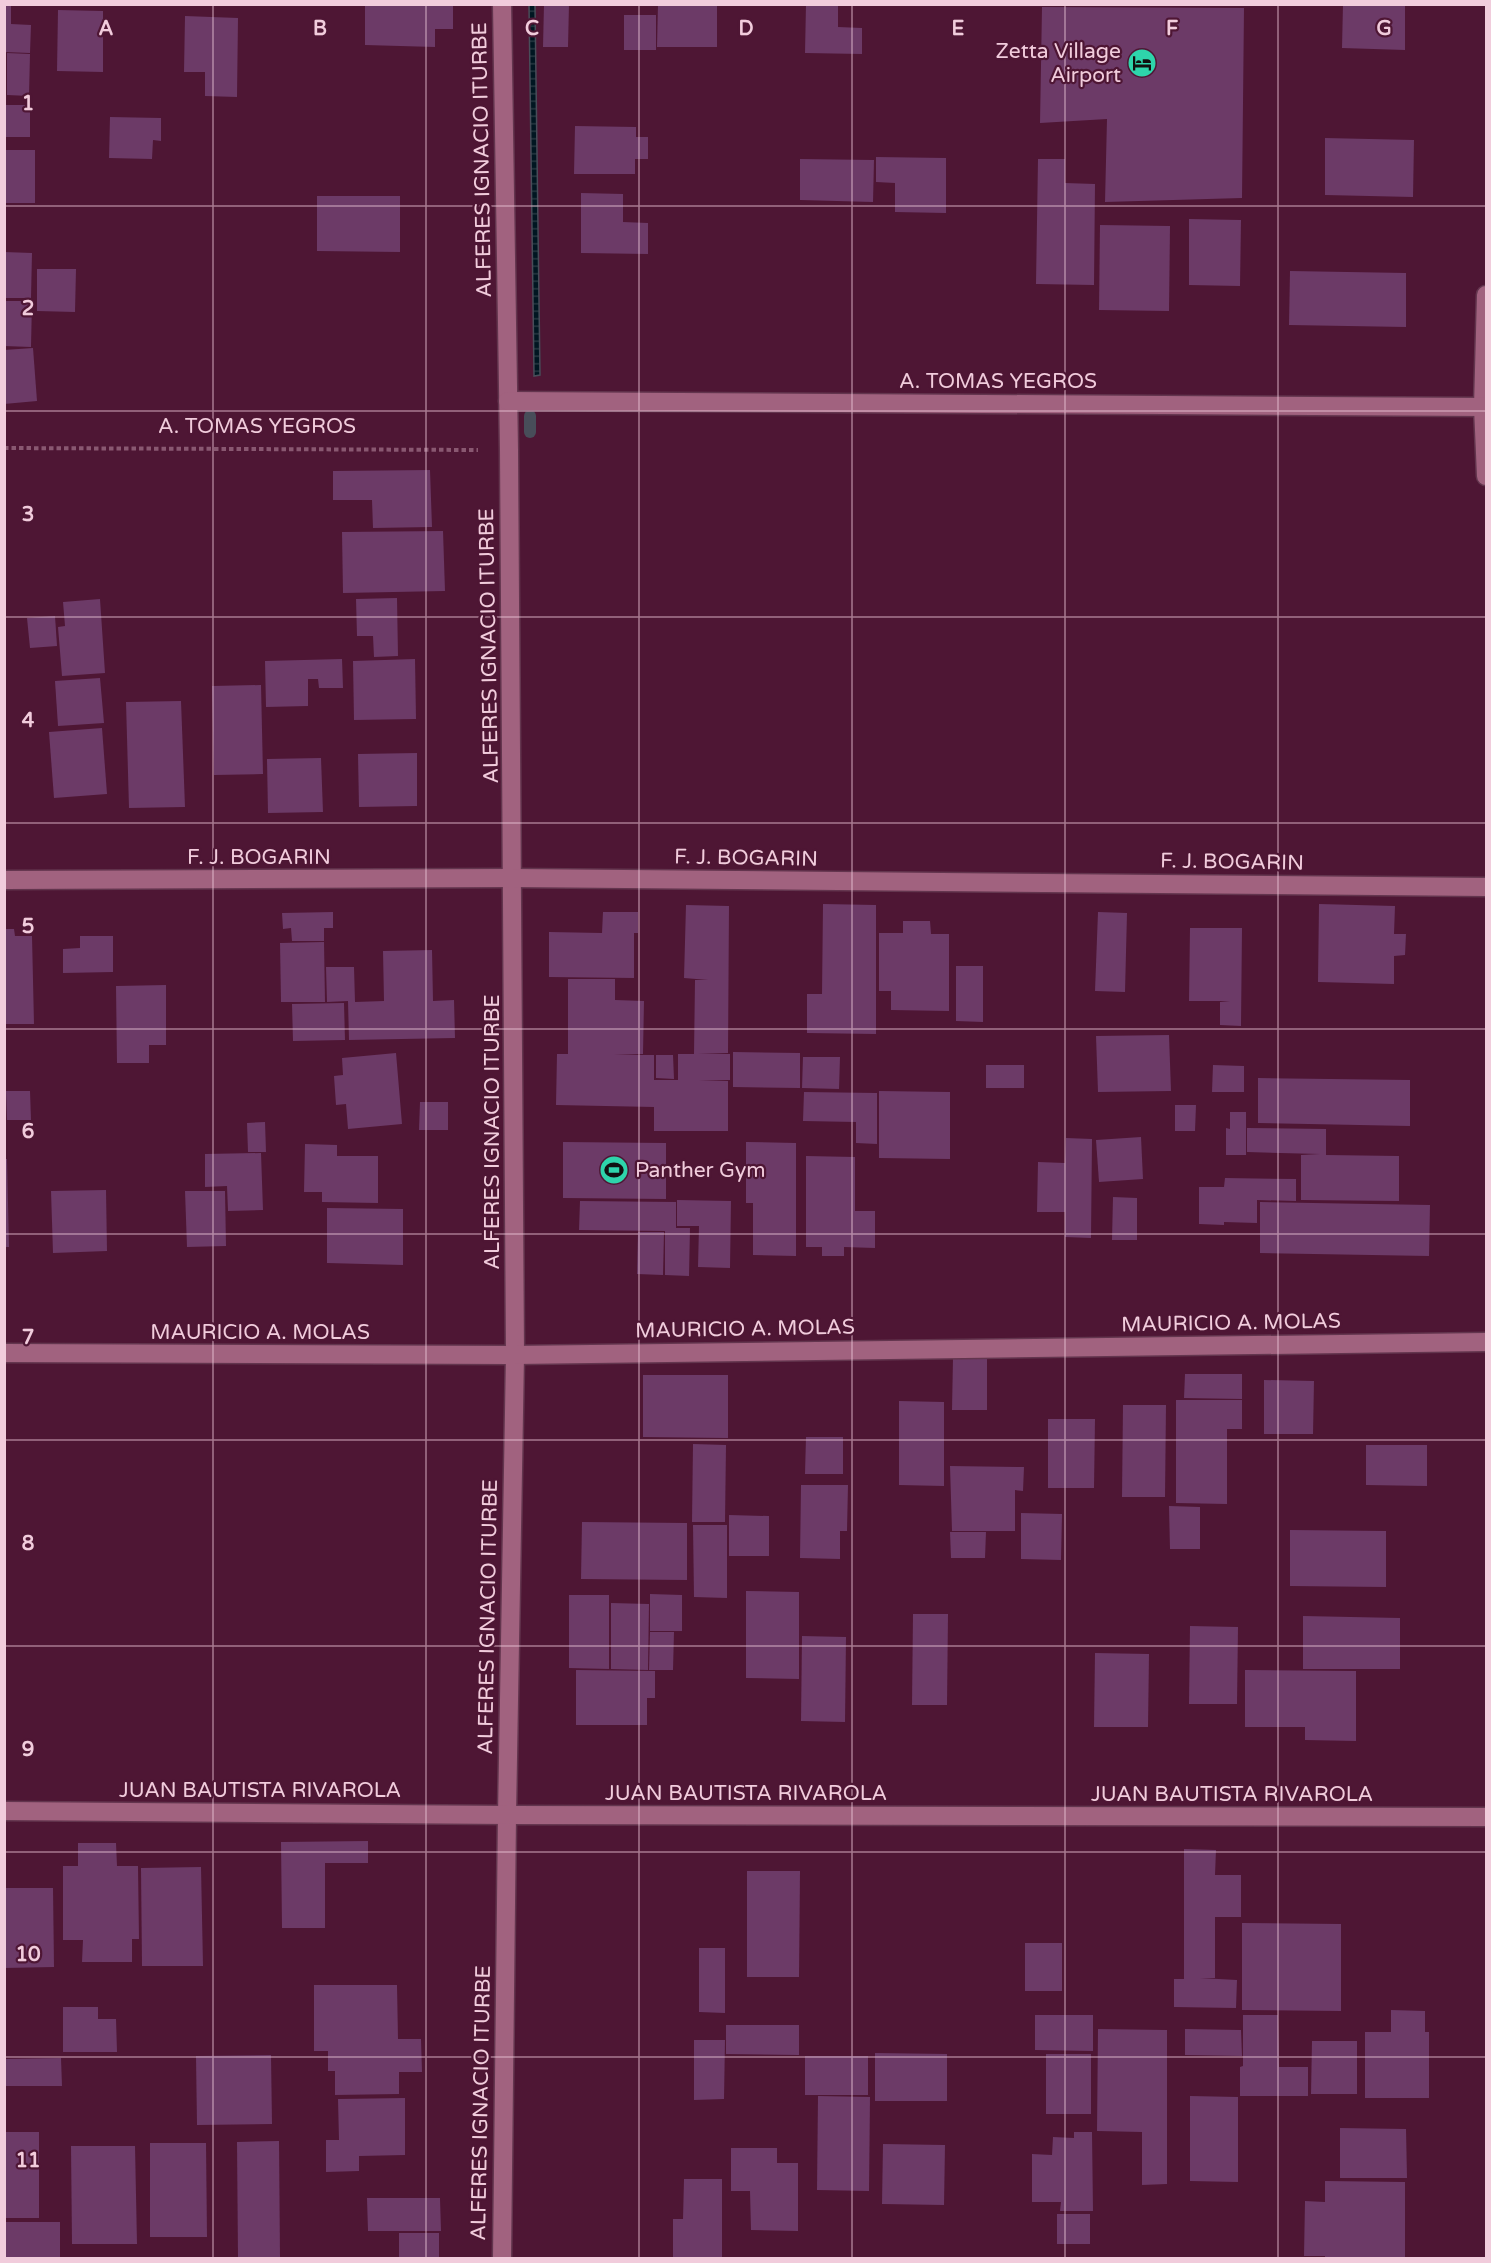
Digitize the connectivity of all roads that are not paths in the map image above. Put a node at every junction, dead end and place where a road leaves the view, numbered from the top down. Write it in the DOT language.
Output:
graph roads {
  1 [pos="502,4"];
  2 [pos="1486,296"];
  3 [pos="508,401"];
  4 [pos="1485,407"];
  5 [pos="1486,476"];
  6 [pos="513,878"];
  7 [pos="4,880"];
  8 [pos="1486,887"];
  9 [pos="1486,1342"];
  10 [pos="4,1353"];
  11 [pos="515,1355"];
  12 [pos="4,1811"];
  13 [pos="507,1815"];
  14 [pos="1486,1817"];
  15 [pos="502,2259"];
  1 -- 3 [label="street, ALFERES IGNACIO ITURBE"];
  2 -- 4 [label="street"];
  3 -- 4 [label="street, A. TOMAS YEGROS"];
  3 -- 6 [label="street, ALFERES IGNACIO ITURBE"];
  4 -- 5 [label="street"];
  6 -- 7 [label="street, F. J. BOGARIN"];
  6 -- 8 [label="street, F. J. BOGARIN"];
  6 -- 11 [label="street, ALFERES IGNACIO ITURBE"];
  9 -- 11 [label="street, MAURICIO A. MOLAS"];
  10 -- 11 [label="street, MAURICIO A. MOLAS"];
  11 -- 13 [label="street, ALFERES IGNACIO ITURBE"];
  12 -- 13 [label="street, JUAN BAUTISTA RIVAROLA"];
  13 -- 14 [label="street, JUAN BAUTISTA RIVAROLA"];
  13 -- 15 [label="street, ALFERES IGNACIO ITURBE"];
}
